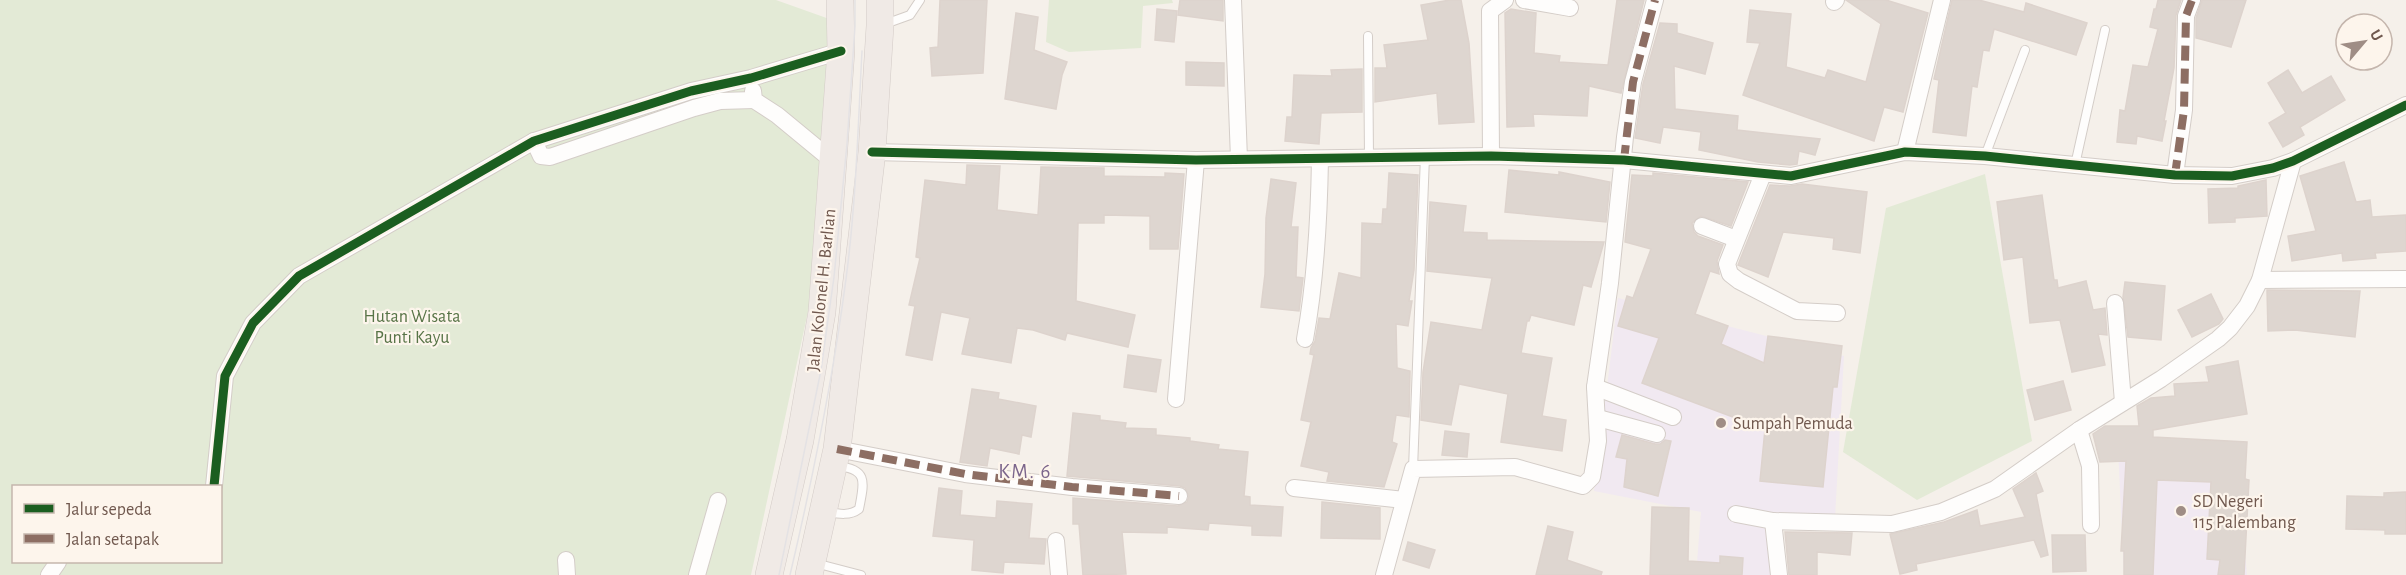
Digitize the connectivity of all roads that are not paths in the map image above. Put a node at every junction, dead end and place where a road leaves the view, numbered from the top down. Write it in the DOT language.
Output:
graph roads {
  1 [pos="840,0"];
  2 [pos="920,0"];
  3 [pos="1233,0"];
  4 [pos="1505,0"];
  5 [pos="1524,0"];
  6 [pos="1655,0"];
  7 [pos="1942,0"];
  8 [pos="2192,0"];
  9 [pos="1570,8"];
  10 [pos="880,13"];
  11 [pos="2105,30"];
  12 [pos="1368,36"];
  13 [pos="2025,50"];
  14 [pos="841,51"];
  15 [pos="751,78"];
  16 [pos="754,100"];
  17 [pos="2406,105"];
  18 [pos="534,141"];
  19 [pos="872,152"];
  20 [pos="1905,152"];
  21 [pos="1425,156"];
  22 [pos="1491,156"];
  23 [pos="1985,156"];
  24 [pos="1369,158"];
  25 [pos="1239,159"];
  26 [pos="1320,159"];
  27 [pos="1196,160"];
  28 [pos="1624,160"];
  29 [pos="2293,161"];
  30 [pos="834,162"];
  31 [pos="2075,165"];
  32 [pos="1763,174"];
  33 [pos="2175,175"];
  34 [pos="1702,226"];
  35 [pos="1736,239"];
  36 [pos="2406,279"];
  37 [pos="2260,280"];
  38 [pos="2115,303"];
  39 [pos="1837,313"];
  40 [pos="1305,339"];
  41 [pos="1595,387"];
  42 [pos="1176,399"];
  43 [pos="2123,402"];
  44 [pos="807,403"];
  45 [pos="842,409"];
  46 [pos="1673,417"];
  47 [pos="1598,418"];
  48 [pos="2079,430"];
  49 [pos="1657,434"];
  50 [pos="835,457"];
  51 [pos="1413,469"];
  52 [pos="214,485"];
  53 [pos="1294,488"];
  54 [pos="1179,496"];
  55 [pos="1404,500"];
  56 [pos="718,501"];
  57 [pos="1736,514"];
  58 [pos="1773,521"];
  59 [pos="2091,525"];
  60 [pos="1056,541"];
  61 [pos="811,569"];
  62 [pos="697,575"];
  63 [pos="769,575"];
  64 [pos="861,575"];
  65 [pos="1059,575"];
  66 [pos="1384,575"];
  67 [pos="1779,575"];
  1 -- 14 [label="highway, Jalan Kolonel H. Barlian"];
  2 -- 10 [label="lane"];
  3 -- 25 [label="street"];
  4 -- 22 [label="street"];
  5 -- 9 [label="street"];
  6 -- 28 [label="street"];
  7 -- 20 [label="street"];
  8 -- 33 [label="street"];
  10 -- 19 [label="highway, Jalan Kolonel H. Barlian"];
  11 -- 31 [label="lane"];
  12 -- 24 [label="lane"];
  13 -- 23 [label="lane"];
  14 -- 15 [label="street"];
  14 -- 30 [label="highway, Jalan Kolonel H. Barlian"];
  15 -- 16 [label="street"];
  15 -- 18 [label="street"];
  16 -- 18 [label="street"];
  16 -- 30 [label="street"];
  17 -- 29 [label="street"];
  18 -- 52 [label="street"];
  19 -- 27 [label="street"];
  19 -- 45 [label="highway, Jalan Kolonel H. Barlian"];
  20 -- 23 [label="street"];
  20 -- 32 [label="street"];
  21 -- 22 [label="street"];
  21 -- 24 [label="street"];
  21 -- 51 [label="lane"];
  22 -- 28 [label="street"];
  23 -- 31 [label="street"];
  24 -- 26 [label="street"];
  25 -- 26 [label="street"];
  25 -- 27 [label="street"];
  26 -- 40 [label="street"];
  27 -- 42 [label="street"];
  28 -- 32 [label="street"];
  28 -- 41 [label="street"];
  29 -- 33 [label="street"];
  29 -- 37 [label="street"];
  30 -- 44 [label="highway, Jalan Kolonel H. Barlian"];
  31 -- 33 [label="street"];
  32 -- 35 [label="street"];
  34 -- 35 [label="street"];
  35 -- 39 [label="street"];
  36 -- 37 [label="street"];
  37 -- 43 [label="street"];
  38 -- 43 [label="street"];
  41 -- 46 [label="street"];
  41 -- 47 [label="street"];
  43 -- 48 [label="street"];
  44 -- 45 [label="highway"];
  44 -- 63 [label="highway, Jalan Kolonel H. Barlian"];
  45 -- 50 [label="highway, Jalan Kolonel H. Barlian"];
  47 -- 49 [label="street"];
  47 -- 51 [label="street"];
  48 -- 58 [label="street"];
  48 -- 59 [label="street"];
  50 -- 54 [label="street"];
  50 -- 61 [label="highway, Jalan Kolonel H. Barlian"];
  51 -- 55 [label="street"];
  53 -- 55 [label="street"];
  55 -- 66 [label="street"];
  56 -- 62 [label="street"];
  57 -- 58 [label="street"];
  58 -- 67 [label="street"];
  60 -- 65 [label="street"];
  61 -- 64 [label="lane"];
}
